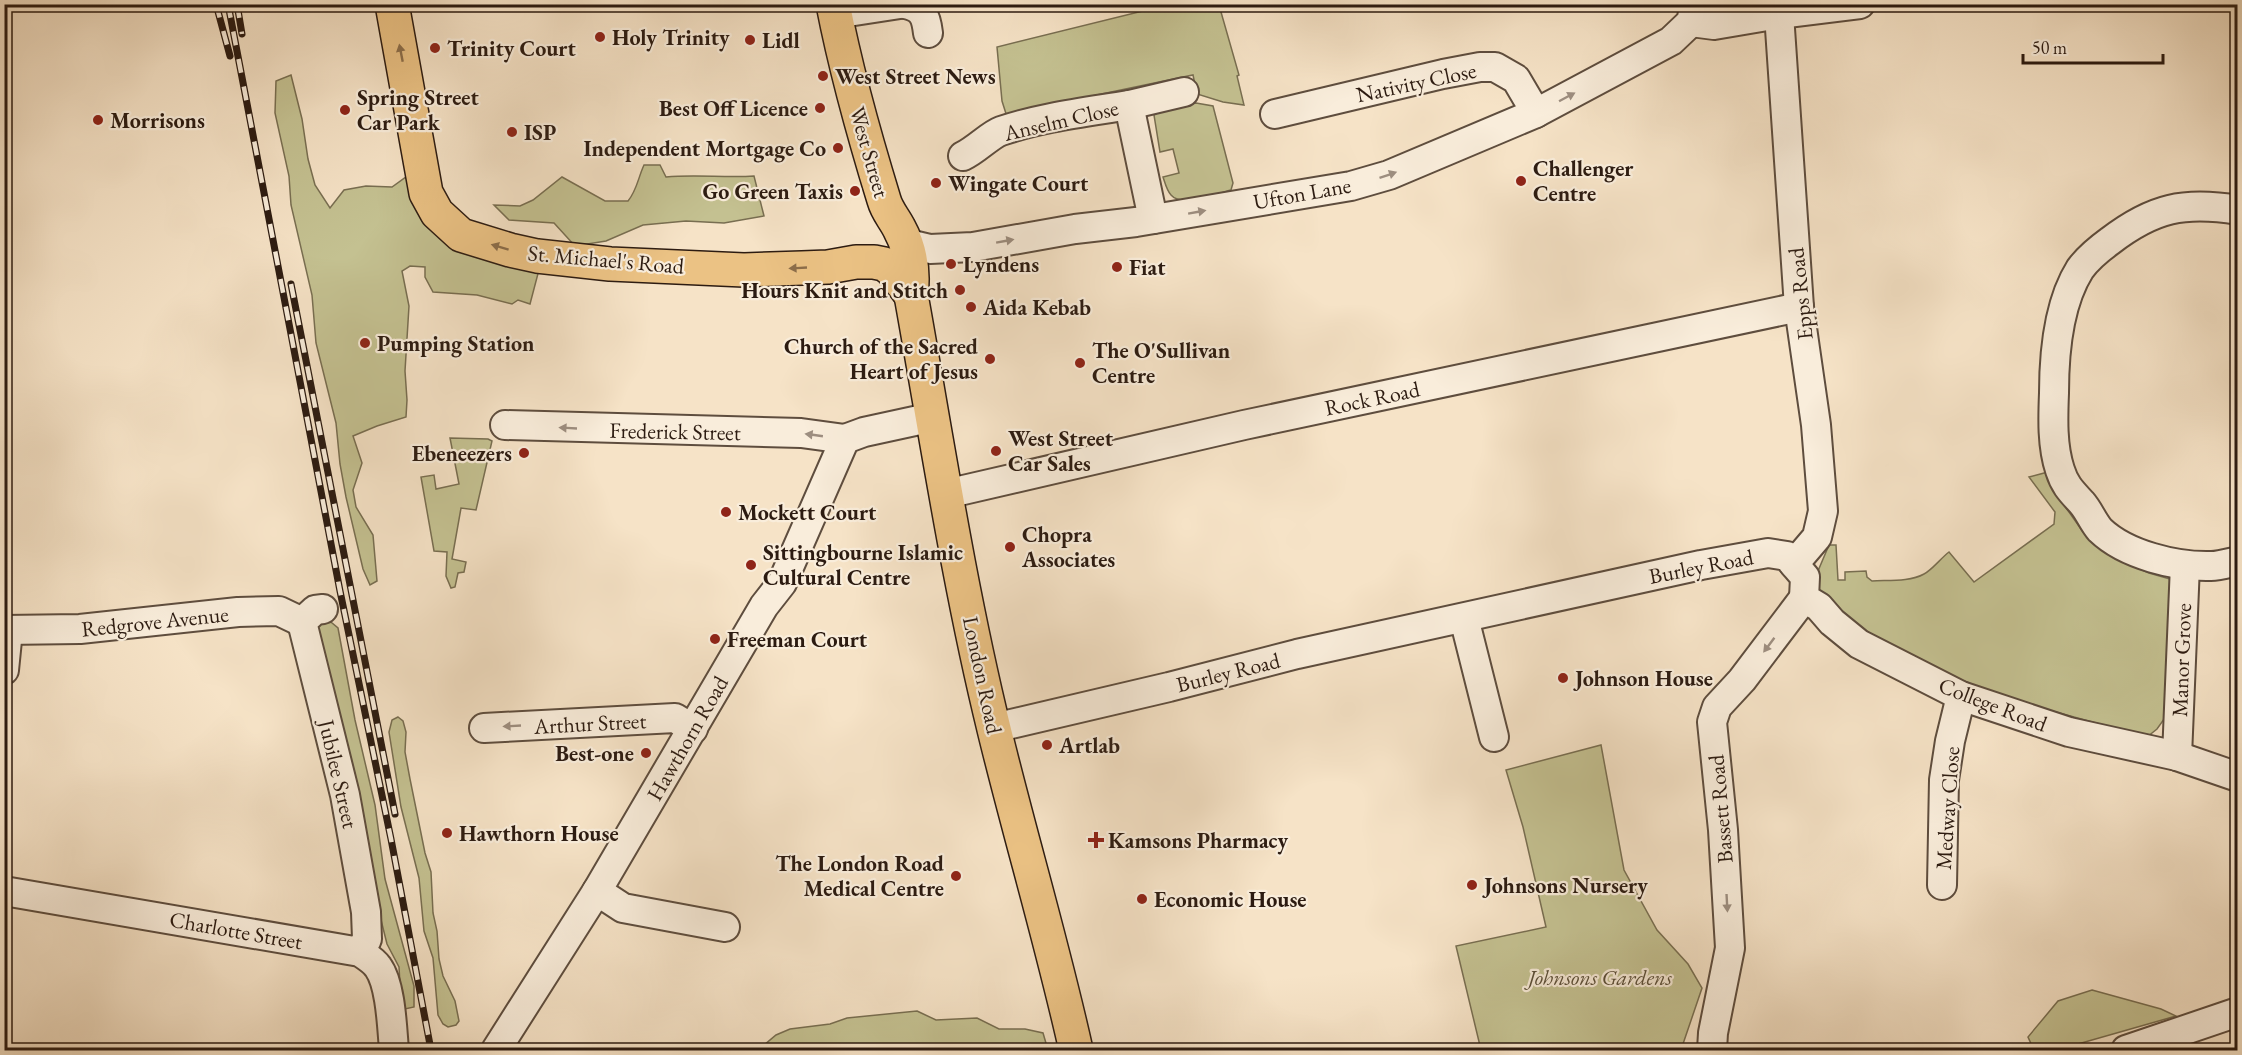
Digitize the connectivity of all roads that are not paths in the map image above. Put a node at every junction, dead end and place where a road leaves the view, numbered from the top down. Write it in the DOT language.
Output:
graph roads {
  1 [pos="392,4"];
  2 [pos="900,4"];
  3 [pos="905,4"];
  4 [pos="1860,4"];
  5 [pos="834,9"];
  6 [pos="1779,14"];
  7 [pos="1686,22"];
  8 [pos="928,33"];
  9 [pos="1184,92"];
  10 [pos="1129,105"];
  11 [pos="1536,113"];
  12 [pos="1275,114"];
  13 [pos="963,156"];
  14 [pos="2238,210"];
  15 [pos="887,211"];
  16 [pos="1153,219"];
  17 [pos="905,243"];
  18 [pos="856,261"];
  19 [pos="911,295"];
  20 [pos="1799,307"];
  21 [pos="933,417"];
  22 [pos="504,425"];
  23 [pos="845,439"];
  24 [pos="946,494"];
  25 [pos="2238,561"];
  26 [pos="1794,564"];
  27 [pos="2185,565"];
  28 [pos="1804,598"];
  29 [pos="313,615"];
  30 [pos="1464,618"];
  31 [pos="6,630"];
  32 [pos="4,670"];
  33 [pos="1960,696"];
  34 [pos="484,728"];
  35 [pos="994,728"];
  36 [pos="693,729"];
  37 [pos="1494,737"];
  38 [pos="2177,756"];
  39 [pos="2238,777"];
  40 [pos="1942,885"];
  41 [pos="4,891"];
  42 [pos="597,891"];
  43 [pos="724,927"];
  44 [pos="360,952"];
  45 [pos="2238,1012"];
  46 [pos="394,1050"];
  47 [pos="496,1050"];
  48 [pos="1076,1050"];
  49 [pos="1712,1050"];
  50 [pos="2126,1050"];
  18 -- 1 [label="main road, St. Michael's Road, one-way"];
  2 -- 5 [label="street"];
  3 -- 8 [label="street"];
  4 -- 6 [label="street, Ufton Lane"];
  5 -- 15 [label="main road, West Street"];
  6 -- 7 [label="street, Ufton Lane"];
  6 -- 20 [label="street, Epps Road"];
  11 -- 7 [label="street, Ufton Lane, one-way"];
  9 -- 10 [label="street, Anselm Close"];
  10 -- 13 [label="street, Anselm Close"];
  10 -- 16 [label="street, Anselm Close"];
  11 -- 12 [label="street, Nativity Close"];
  16 -- 11 [label="street, Ufton Lane, one-way"];
  14 -- 27 [label="street"];
  15 -- 17 [label="main road, West Street"];
  15 -- 18 [label="main road"];
  17 -- 16 [label="street, Ufton Lane, one-way"];
  17 -- 19 [label="main road, West Street"];
  18 -- 19 [label="main road, St. Michael's Road"];
  19 -- 21 [label="main road, London Road"];
  20 -- 24 [label="street, Rock Road"];
  20 -- 26 [label="street, Epps Road"];
  21 -- 23 [label="street"];
  21 -- 24 [label="main road, London Road"];
  23 -- 22 [label="street, Frederick Street, one-way"];
  23 -- 36 [label="street, Hawthorn Road"];
  24 -- 35 [label="main road, London Road"];
  25 -- 27 [label="street"];
  26 -- 28 [label="street"];
  26 -- 30 [label="street, Burley Road"];
  27 -- 38 [label="street, Manor Grove"];
  28 -- 33 [label="street, College Road"];
  28 -- 49 [label="street, Bassett Road, one-way"];
  29 -- 31 [label="street, Redgrove Avenue"];
  29 -- 44 [label="street, Jubilee Street"];
  30 -- 35 [label="street, Burley Road"];
  30 -- 37 [label="street"];
  31 -- 32 [label="street"];
  33 -- 38 [label="street, College Road"];
  33 -- 40 [label="street, Medway Close"];
  36 -- 34 [label="street, Arthur Street, one-way"];
  35 -- 48 [label="main road, London Road"];
  36 -- 42 [label="street, Hawthorn Road"];
  38 -- 39 [label="street, College Road"];
  41 -- 44 [label="street, Charlotte Street"];
  42 -- 43 [label="street"];
  42 -- 47 [label="street, Hawthorn Road"];
  44 -- 46 [label="street"];
  45 -- 50 [label="street"];
}
